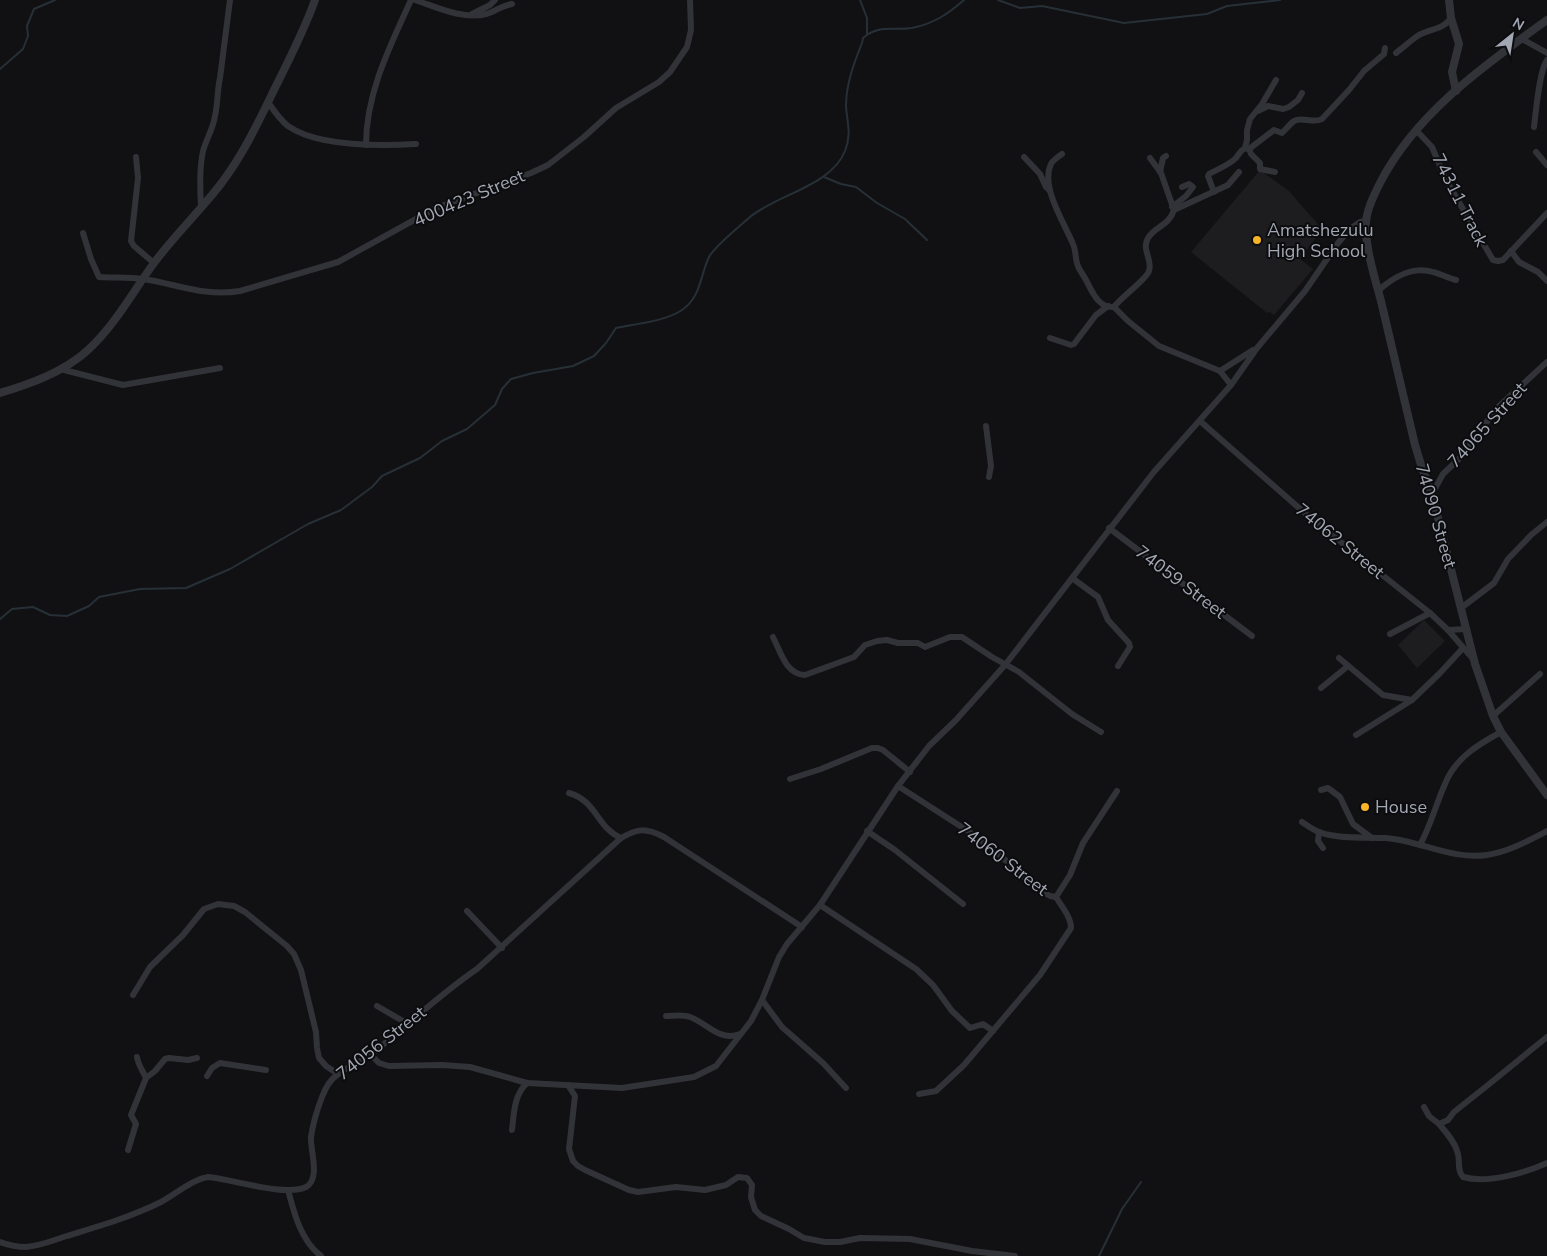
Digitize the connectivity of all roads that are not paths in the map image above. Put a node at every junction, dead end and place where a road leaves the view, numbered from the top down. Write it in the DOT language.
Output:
graph roads {
  1 [pos="230,0"];
  2 [pos="315,0"];
  3 [pos="410,0"];
  4 [pos="415,0"];
  5 [pos="495,0"];
  6 [pos="690,0"];
  7 [pos="1449,0"];
  8 [pos="512,4"];
  9 [pos="471,14"];
  10 [pos="1451,18"];
  11 [pos="1547,20"];
  12 [pos="1522,39"];
  13 [pos="1386,48"];
  14 [pos="1396,53"];
  15 [pos="1547,53"];
  16 [pos="1547,60"];
  17 [pos="1276,80"];
  18 [pos="1456,90"];
  19 [pos="1268,93"];
  20 [pos="1302,93"];
  21 [pos="268,102"];
  22 [pos="1270,106"];
  23 [pos="1254,112"];
  24 [pos="1534,127"];
  25 [pos="1416,130"];
  26 [pos="366,144"];
  27 [pos="416,144"];
  28 [pos="1247,149"];
  29 [pos="1536,152"];
  30 [pos="1062,154"];
  31 [pos="1166,156"];
  32 [pos="136,157"];
  33 [pos="1024,157"];
  34 [pos="1150,158"];
  35 [pos="1547,165"];
  36 [pos="1239,172"];
  37 [pos="1275,172"];
  38 [pos="1160,173"];
  39 [pos="1182,187"];
  40 [pos="1050,192"];
  41 [pos="1214,192"];
  42 [pos="201,206"];
  43 [pos="1173,208"];
  44 [pos="1547,213"];
  45 [pos="1366,221"];
  46 [pos="83,233"];
  47 [pos="1511,251"];
  48 [pos="154,263"];
  49 [pos="143,279"];
  50 [pos="1456,280"];
  51 [pos="1547,282"];
  52 [pos="1378,291"];
  53 [pos="1111,307"];
  54 [pos="1050,338"];
  55 [pos="1257,348"];
  56 [pos="1547,362"];
  57 [pos="220,368"];
  58 [pos="60,369"];
  59 [pos="1220,371"];
  60 [pos="1231,385"];
  61 [pos="0,394"];
  62 [pos="1200,421"];
  63 [pos="986,426"];
  64 [pos="989,477"];
  65 [pos="1432,494"];
  66 [pos="1547,522"];
  67 [pos="1109,528"];
  68 [pos="1072,578"];
  69 [pos="1461,608"];
  70 [pos="1430,614"];
  71 [pos="1466,629"];
  72 [pos="1448,630"];
  73 [pos="1390,634"];
  74 [pos="1252,636"];
  75 [pos="773,637"];
  76 [pos="1463,648"];
  77 [pos="1339,658"];
  78 [pos="1475,664"];
  79 [pos="1005,665"];
  80 [pos="1118,666"];
  81 [pos="1348,666"];
  82 [pos="1540,674"];
  83 [pos="1321,688"];
  84 [pos="1412,700"];
  85 [pos="1493,716"];
  86 [pos="1101,732"];
  87 [pos="1501,732"];
  88 [pos="1356,735"];
  89 [pos="910,772"];
  90 [pos="790,780"];
  91 [pos="898,786"];
  92 [pos="1324,787"];
  93 [pos="1117,791"];
  94 [pos="569,793"];
  95 [pos="1547,795"];
  96 [pos="1302,822"];
  97 [pos="867,830"];
  98 [pos="1547,831"];
  99 [pos="1319,832"];
  100 [pos="620,838"];
  101 [pos="1373,839"];
  102 [pos="1420,845"];
  103 [pos="1323,848"];
  104 [pos="1056,897"];
  105 [pos="963,904"];
  106 [pos="820,905"];
  107 [pos="468,911"];
  108 [pos="802,927"];
  109 [pos="502,948"];
  110 [pos="133,995"];
  111 [pos="762,1000"];
  112 [pos="377,1006"];
  113 [pos="666,1016"];
  114 [pos="408,1024"];
  115 [pos="993,1031"];
  116 [pos="741,1034"];
  117 [pos="1547,1037"];
  118 [pos="371,1055"];
  119 [pos="137,1057"];
  120 [pos="197,1058"];
  121 [pos="266,1070"];
  122 [pos="338,1074"];
  123 [pos="207,1076"];
  124 [pos="146,1078"];
  125 [pos="527,1082"];
  126 [pos="568,1085"];
  127 [pos="846,1088"];
  128 [pos="919,1094"];
  129 [pos="1424,1107"];
  130 [pos="1439,1124"];
  131 [pos="512,1130"];
  132 [pos="128,1150"];
  133 [pos="1547,1163"];
  134 [pos="288,1190"];
  135 [pos="0,1242"];
  136 [pos="321,1256"];
  137 [pos="1015,1256"];
  1 -- 42 [label="street"];
  2 -- 21 [label="street"];
  3 -- 26 [label="street"];
  4 -- 9 [label="street"];
  5 -- 9 [label="street"];
  6 -- 49 [label="street, 400423 Street"];
  7 -- 10 [label="street"];
  8 -- 9 [label="street"];
  10 -- 14 [label="street"];
  10 -- 18 [label="street"];
  11 -- 12 [label="street"];
  12 -- 15 [label="street"];
  12 -- 18 [label="street"];
  13 -- 28 [label="street"];
  16 -- 24 [label="street"];
  17 -- 19 [label="street"];
  18 -- 25 [label="street"];
  19 -- 22 [label="street"];
  19 -- 23 [label="street"];
  20 -- 22 [label="street"];
  21 -- 26 [label="street"];
  21 -- 42 [label="street"];
  22 -- 23 [label="street"];
  23 -- 28 [label="street"];
  25 -- 45 [label="street"];
  25 -- 47 [label="street, 74311 Track"];
  26 -- 27 [label="street"];
  28 -- 37 [label="street"];
  28 -- 41 [label="street"];
  29 -- 35 [label="street"];
  30 -- 40 [label="street"];
  31 -- 38 [label="street"];
  32 -- 48 [label="street"];
  33 -- 40 [label="street"];
  34 -- 38 [label="street"];
  36 -- 41 [label="street"];
  38 -- 43 [label="street"];
  39 -- 43 [label="street"];
  40 -- 53 [label="street"];
  41 -- 43 [label="street"];
  42 -- 48 [label="street"];
  43 -- 53 [label="street"];
  44 -- 47 [label="street, 74311 Track"];
  45 -- 52 [label="street, 74090 Street"];
  45 -- 55 [label="street"];
  46 -- 49 [label="street, 400423 Street"];
  47 -- 51 [label="street"];
  48 -- 49 [label="street"];
  49 -- 58 [label="street"];
  50 -- 52 [label="street"];
  52 -- 65 [label="street, 74090 Street"];
  53 -- 54 [label="street"];
  53 -- 59 [label="street"];
  55 -- 59 [label="street"];
  55 -- 60 [label="street"];
  56 -- 65 [label="street, 74065 Street"];
  57 -- 58 [label="street"];
  58 -- 61 [label="street"];
  59 -- 60 [label="street"];
  60 -- 62 [label="street"];
  62 -- 67 [label="street"];
  62 -- 70 [label="street, 74062 Street"];
  63 -- 64 [label="street"];
  65 -- 69 [label="street, 74090 Street"];
  66 -- 69 [label="street"];
  67 -- 68 [label="street"];
  67 -- 74 [label="street, 74059 Street"];
  68 -- 79 [label="street"];
  68 -- 80 [label="street"];
  69 -- 71 [label="street, 74090 Street"];
  70 -- 72 [label="street, 74062 Street"];
  70 -- 73 [label="street"];
  71 -- 72 [label="street"];
  71 -- 78 [label="street, 74090 Street"];
  72 -- 76 [label="street, 74062 Street"];
  75 -- 79 [label="street"];
  76 -- 78 [label="street, 74062 Street"];
  76 -- 84 [label="street"];
  77 -- 81 [label="street"];
  78 -- 85 [label="street, 74090 Street"];
  79 -- 86 [label="street"];
  79 -- 89 [label="street"];
  81 -- 83 [label="street"];
  81 -- 84 [label="street"];
  82 -- 85 [label="street"];
  84 -- 88 [label="street"];
  85 -- 87 [label="street, 74090 Street"];
  87 -- 95 [label="street, 74090 Street"];
  87 -- 102 [label="street"];
  89 -- 90 [label="street"];
  89 -- 91 [label="street"];
  91 -- 97 [label="street"];
  91 -- 104 [label="street, 74060 Street"];
  92 -- 101 [label="street"];
  93 -- 104 [label="street, 74060 Street"];
  94 -- 100 [label="street"];
  96 -- 99 [label="street"];
  97 -- 105 [label="street"];
  97 -- 106 [label="street"];
  98 -- 102 [label="street"];
  99 -- 101 [label="street"];
  99 -- 103 [label="street"];
  100 -- 108 [label="street, 74056 Street"];
  100 -- 109 [label="street, 74056 Street"];
  101 -- 102 [label="street"];
  104 -- 115 [label="street"];
  106 -- 108 [label="street"];
  106 -- 115 [label="street"];
  107 -- 109 [label="street"];
  108 -- 111 [label="street"];
  109 -- 114 [label="street, 74056 Street"];
  110 -- 122 [label="street"];
  111 -- 116 [label="street"];
  111 -- 127 [label="street"];
  112 -- 114 [label="street"];
  113 -- 116 [label="street"];
  114 -- 118 [label="street, 74056 Street"];
  115 -- 128 [label="street"];
  116 -- 126 [label="street"];
  117 -- 130 [label="street"];
  118 -- 122 [label="street, 74056 Street"];
  118 -- 125 [label="street"];
  119 -- 124 [label="street"];
  120 -- 124 [label="street"];
  121 -- 123 [label="street"];
  122 -- 134 [label="street, 74056 Street"];
  124 -- 132 [label="street"];
  125 -- 126 [label="street"];
  125 -- 131 [label="street"];
  126 -- 137 [label="street"];
  129 -- 130 [label="street"];
  130 -- 133 [label="street"];
  134 -- 135 [label="street, 74056 Street"];
  134 -- 136 [label="street"];
}
